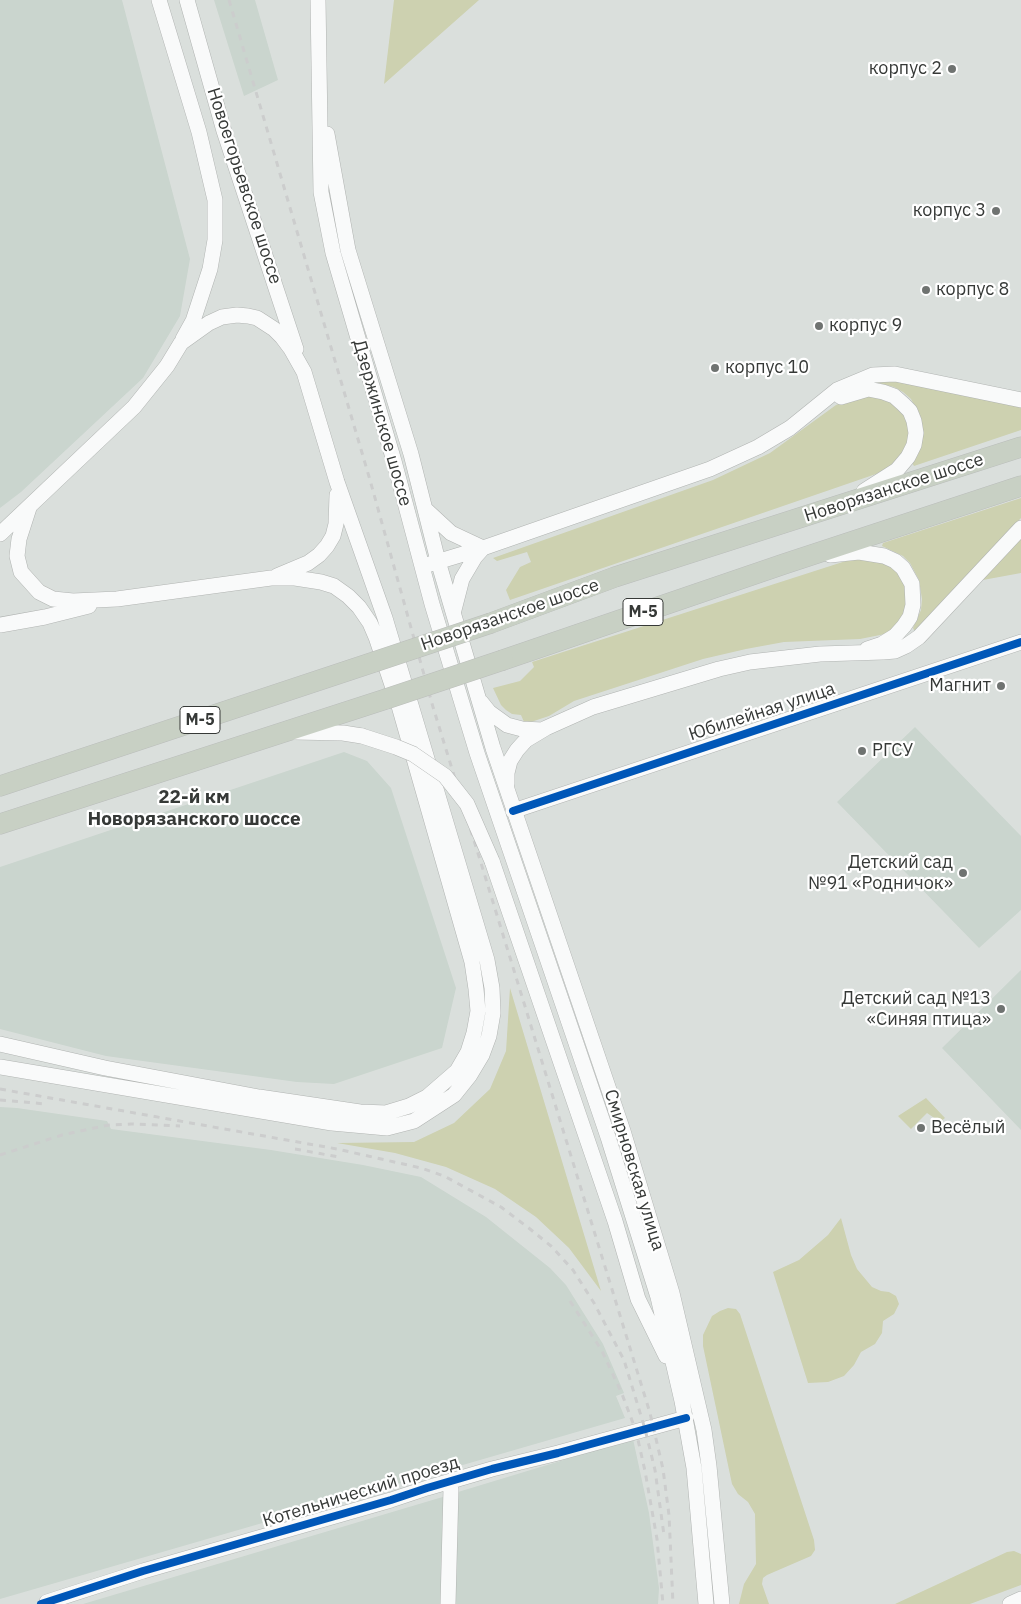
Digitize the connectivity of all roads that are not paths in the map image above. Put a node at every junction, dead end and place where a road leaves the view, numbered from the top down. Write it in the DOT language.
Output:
graph roads {
  1 [pos="159,0"];
  2 [pos="187,0"];
  3 [pos="318,0"];
  4 [pos="320,88"];
  5 [pos="357,280"];
  6 [pos="342,285"];
  7 [pos="181,343"];
  8 [pos="304,372"];
  9 [pos="1021,400"];
  10 [pos="814,408"];
  11 [pos="1021,447"];
  12 [pos="337,482"];
  13 [pos="1021,486"];
  14 [pos="29,507"];
  15 [pos="424,508"];
  16 [pos="834,508"];
  17 [pos="1021,528"];
  18 [pos="0,534"];
  19 [pos="483,548"];
  20 [pos="438,561"];
  21 [pos="784,564"];
  22 [pos="421,567"];
  23 [pos="271,578"];
  24 [pos="117,599"];
  25 [pos="453,614"];
  26 [pos="0,625"];
  27 [pos="1021,642"];
  28 [pos="857,653"];
  29 [pos="479,700"];
  30 [pos="542,730"];
  31 [pos="281,732"];
  32 [pos="493,748"];
  33 [pos="477,753"];
  34 [pos="0,777"];
  35 [pos="25,778"];
  36 [pos="0,786"];
  37 [pos="507,788"];
  38 [pos="513,811"];
  39 [pos="0,824"];
  40 [pos="0,1044"];
  41 [pos="0,1068"];
  42 [pos="679,1382"];
  43 [pos="686,1418"];
  44 [pos="558,1453"];
  45 [pos="451,1489"];
  46 [pos="391,1500"];
  47 [pos="1021,1599"];
  48 [pos="47,1603"];
  49 [pos="448,1604"];
  50 [pos="706,1604"];
  51 [pos="722,1604"];
  52 [pos="1010,1604"];
  1 -- 7 [label="main road, Новоегорьевское шоссе"];
  2 -- 8 [label="main road, Новоегорьевское шоссе"];
  3 -- 4 [label="main road, Дзержинское шоссе"];
  4 -- 5 [label="main road, Дзержинское шоссе"];
  4 -- 6 [label="main road, Дзержинское шоссе"];
  5 -- 6 [label="main road"];
  5 -- 15 [label="main road, Дзержинское шоссе"];
  6 -- 22 [label="main road, Дзержинское шоссе"];
  7 -- 8 [label="main road"];
  7 -- 14 [label="main road, Новоегорьевское шоссе"];
  8 -- 12 [label="main road"];
  9 -- 10 [label="main road, М-5"];
  10 -- 16 [label="main road, М-5"];
  10 -- 19 [label="main road, М-5"];
  11 -- 16 [label="highway, Новорязанское шоссе / М-5"];
  12 -- 23 [label="main road"];
  12 -- 41 [label="main road"];
  13 -- 21 [label="highway, Новорязанское шоссе / М-5"];
  14 -- 18 [label="main road, Новоегорьевское шоссе"];
  14 -- 24 [label="main road"];
  15 -- 19 [label="main road"];
  15 -- 20 [label="main road, Дзержинское шоссе"];
  16 -- 35 [label="highway, Новорязанское шоссе / М-5, bridge"];
  17 -- 28 [label="main road, М-5"];
  19 -- 20 [label="main road, М-5"];
  19 -- 25 [label="main road"];
  20 -- 22 [label="main road"];
  20 -- 25 [label="main road, Дзержинское шоссе"];
  21 -- 28 [label="main road, М-5"];
  21 -- 31 [label="highway, Новорязанское шоссе / М-5, bridge"];
  22 -- 33 [label="main road, Дзержинское шоссе"];
  23 -- 24 [label="main road"];
  23 -- 40 [label="main road"];
  24 -- 26 [label="main road"];
  25 -- 29 [label="main road, Дзержинское шоссе"];
  27 -- 38 [label="main road, Юбилейная улица"];
  28 -- 30 [label="main road, М-5"];
  29 -- 30 [label="main road, М-5"];
  29 -- 32 [label="main road, Дзержинское шоссе"];
  30 -- 37 [label="main road, М-5"];
  31 -- 39 [label="highway, Новорязанское шоссе / М-5"];
  31 -- 42 [label="main road, М-5, bridge"];
  32 -- 37 [label="main road, Смирновская улица"];
  33 -- 42 [label="main road, Смирновская улица"];
  34 -- 35 [label="main road, М-5"];
  35 -- 36 [label="highway, Новорязанское шоссе / М-5"];
  37 -- 38 [label="main road, Смирновская улица"];
  38 -- 51 [label="main road, Смирновская улица"];
  42 -- 43 [label="main road, Смирновская улица"];
  43 -- 44 [label="main road, Котельнический проезд"];
  43 -- 50 [label="main road, Смирновская улица"];
  44 -- 45 [label="main road, Котельнический проезд"];
  44 -- 46 [label="main road, Котельнический проезд"];
  45 -- 46 [label="main road, Котельнический проезд"];
  45 -- 49 [label="main road"];
  46 -- 48 [label="main road, Котельнический проезд"];
  47 -- 52 [label="main road"];
}
